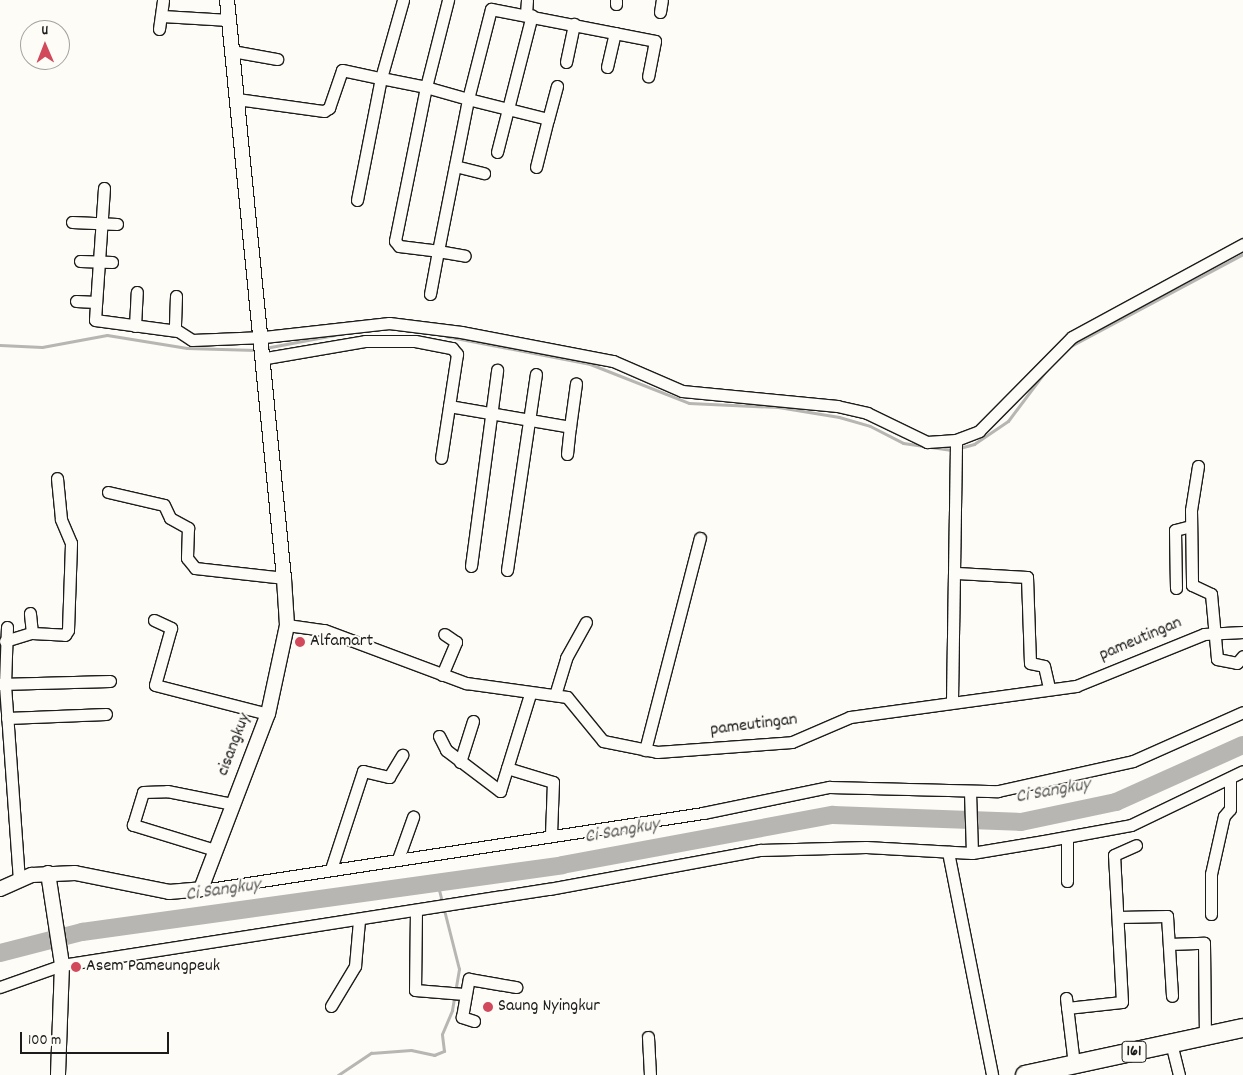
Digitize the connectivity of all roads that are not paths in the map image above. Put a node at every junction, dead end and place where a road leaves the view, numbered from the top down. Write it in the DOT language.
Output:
graph roads {
  1 [pos="163,0"];
  2 [pos="227,0"];
  3 [pos="403,0"];
  4 [pos="448,0"];
  5 [pos="527,0"];
  6 [pos="662,0"];
  7 [pos="660,12"];
  8 [pos="529,14"];
  9 [pos="162,16"];
  10 [pos="229,20"];
  11 [pos="574,24"];
  12 [pos="159,29"];
  13 [pos="615,33"];
  14 [pos="232,51"];
  15 [pos="276,59"];
  16 [pos="566,62"];
  17 [pos="607,66"];
  18 [pos="648,76"];
  19 [pos="381,78"];
  20 [pos="557,86"];
  21 [pos="426,87"];
  22 [pos="237,99"];
  23 [pos="468,99"];
  24 [pos="508,109"];
  25 [pos="548,119"];
  26 [pos="497,152"];
  27 [pos="455,166"];
  28 [pos="536,167"];
  29 [pos="484,173"];
  30 [pos="104,188"];
  31 [pos="357,200"];
  32 [pos="72,222"];
  33 [pos="102,223"];
  34 [pos="117,224"];
  35 [pos="1243,244"];
  36 [pos="438,251"];
  37 [pos="466,256"];
  38 [pos="80,261"];
  39 [pos="99,261"];
  40 [pos="112,262"];
  41 [pos="137,292"];
  42 [pos="430,294"];
  43 [pos="176,296"];
  44 [pos="76,301"];
  45 [pos="96,302"];
  46 [pos="135,326"];
  47 [pos="176,331"];
  48 [pos="265,348"];
  49 [pos="497,370"];
  50 [pos="536,374"];
  51 [pos="576,383"];
  52 [pos="449,406"];
  53 [pos="492,414"];
  54 [pos="530,420"];
  55 [pos="570,428"];
  56 [pos="957,445"];
  57 [pos="567,454"];
  58 [pos="441,458"];
  59 [pos="1198,466"];
  60 [pos="57,478"];
  61 [pos="108,492"];
  62 [pos="1191,526"];
  63 [pos="700,538"];
  64 [pos="471,566"];
  65 [pos="507,570"];
  66 [pos="957,573"];
  67 [pos="284,578"];
  68 [pos="1176,588"];
  69 [pos="30,613"];
  70 [pos="154,620"];
  71 [pos="586,622"];
  72 [pos="286,625"];
  73 [pos="7,627"];
  74 [pos="1213,632"];
  75 [pos="1243,632"];
  76 [pos="32,633"];
  77 [pos="444,634"];
  78 [pos="3,648"];
  79 [pos="1243,656"];
  80 [pos="442,675"];
  81 [pos="110,681"];
  82 [pos="3,685"];
  83 [pos="1049,688"];
  84 [pos="530,694"];
  85 [pos="555,695"];
  86 [pos="952,700"];
  87 [pos="1243,712"];
  88 [pos="106,714"];
  89 [pos="268,714"];
  90 [pos="7,718"];
  91 [pos="473,721"];
  92 [pos="439,736"];
  93 [pos="646,750"];
  94 [pos="5,752"];
  95 [pos="402,756"];
  96 [pos="460,762"];
  97 [pos="507,768"];
  98 [pos="1243,771"];
  99 [pos="1230,779"];
  100 [pos="6,783"];
  101 [pos="970,795"];
  102 [pos="232,804"];
  103 [pos="413,817"];
  104 [pos="551,834"];
  105 [pos="1067,837"];
  106 [pos="1136,845"];
  107 [pos="215,850"];
  108 [pos="972,850"];
  109 [pos="948,852"];
  110 [pos="398,859"];
  111 [pos="331,869"];
  112 [pos="48,873"];
  113 [pos="19,878"];
  114 [pos="1067,881"];
  115 [pos="0,889"];
  116 [pos="196,891"];
  117 [pos="416,910"];
  118 [pos="1211,914"];
  119 [pos="1118,917"];
  120 [pos="359,920"];
  121 [pos="1169,944"];
  122 [pos="61,960"];
  123 [pos="516,986"];
  124 [pos="0,987"];
  125 [pos="459,994"];
  126 [pos="1172,996"];
  127 [pos="331,1006"];
  128 [pos="474,1021"];
  129 [pos="1243,1028"];
  130 [pos="1205,1036"];
  131 [pos="648,1037"];
  132 [pos="1171,1043"];
  133 [pos="1074,1064"];
  134 [pos="58,1075"];
  135 [pos="650,1075"];
  136 [pos="992,1075"];
  137 [pos="1025,1075"];
  138 [pos="1179,1075"];
  1 -- 9 [label="street"];
  2 -- 10 [label="street, cisangkuy"];
  3 -- 19 [label="street"];
  4 -- 21 [label="street"];
  5 -- 8 [label="street"];
  6 -- 7 [label="street"];
  8 -- 11 [label="street"];
  8 -- 23 [label="street"];
  8 -- 24 [label="street"];
  9 -- 10 [label="street"];
  9 -- 12 [label="street"];
  10 -- 14 [label="street, cisangkuy"];
  11 -- 13 [label="street"];
  11 -- 16 [label="street"];
  13 -- 17 [label="street"];
  13 -- 18 [label="street"];
  14 -- 15 [label="street"];
  14 -- 22 [label="street, cisangkuy"];
  19 -- 21 [label="street"];
  19 -- 22 [label="street"];
  19 -- 31 [label="street"];
  20 -- 25 [label="street"];
  21 -- 23 [label="street"];
  21 -- 36 [label="street"];
  22 -- 48 [label="street, cisangkuy"];
  23 -- 24 [label="street"];
  23 -- 27 [label="street"];
  24 -- 25 [label="street"];
  24 -- 26 [label="street"];
  25 -- 28 [label="street"];
  27 -- 29 [label="street"];
  27 -- 36 [label="street"];
  30 -- 33 [label="street"];
  32 -- 33 [label="street"];
  33 -- 34 [label="street"];
  33 -- 39 [label="street"];
  35 -- 56 [label="street"];
  36 -- 37 [label="street"];
  36 -- 42 [label="street"];
  38 -- 39 [label="street"];
  39 -- 40 [label="street"];
  39 -- 45 [label="street"];
  41 -- 46 [label="street"];
  43 -- 47 [label="street"];
  44 -- 45 [label="street"];
  45 -- 46 [label="street"];
  46 -- 47 [label="street"];
  47 -- 48 [label="street"];
  48 -- 52 [label="street"];
  48 -- 56 [label="street"];
  48 -- 67 [label="street, cisangkuy"];
  49 -- 53 [label="street"];
  50 -- 54 [label="street"];
  51 -- 55 [label="street"];
  52 -- 53 [label="street"];
  52 -- 58 [label="street"];
  53 -- 54 [label="street"];
  53 -- 64 [label="street"];
  54 -- 55 [label="street"];
  54 -- 65 [label="street"];
  55 -- 57 [label="street"];
  56 -- 66 [label="street"];
  59 -- 62 [label="street"];
  60 -- 76 [label="street"];
  61 -- 67 [label="street"];
  62 -- 68 [label="street"];
  62 -- 74 [label="street"];
  63 -- 93 [label="street"];
  66 -- 83 [label="street"];
  66 -- 86 [label="street"];
  67 -- 72 [label="street, cisangkuy"];
  69 -- 76 [label="street"];
  70 -- 89 [label="street"];
  71 -- 85 [label="street"];
  72 -- 80 [label="street"];
  72 -- 89 [label="street, cisangkuy"];
  73 -- 78 [label="street"];
  74 -- 75 [label="street, pameutingan"];
  74 -- 79 [label="street"];
  74 -- 83 [label="street, pameutingan"];
  76 -- 78 [label="street"];
  77 -- 80 [label="street"];
  78 -- 82 [label="street"];
  80 -- 84 [label="street"];
  81 -- 82 [label="street"];
  82 -- 90 [label="street"];
  83 -- 86 [label="street, pameutingan"];
  84 -- 85 [label="street"];
  84 -- 97 [label="street"];
  85 -- 93 [label="street, pameutingan"];
  86 -- 93 [label="street, pameutingan"];
  87 -- 101 [label="street"];
  88 -- 90 [label="street"];
  89 -- 102 [label="street, cisangkuy"];
  90 -- 94 [label="street"];
  91 -- 96 [label="street"];
  92 -- 96 [label="street"];
  94 -- 100 [label="street"];
  95 -- 111 [label="street"];
  96 -- 97 [label="street"];
  97 -- 104 [label="street"];
  98 -- 99 [label="street"];
  99 -- 105 [label="street"];
  99 -- 118 [label="street"];
  100 -- 113 [label="street"];
  101 -- 104 [label="street"];
  101 -- 108 [label="street"];
  102 -- 107 [label="street, cisangkuy"];
  102 -- 107 [label="street"];
  103 -- 110 [label="street"];
  104 -- 110 [label="street"];
  105 -- 108 [label="street"];
  105 -- 114 [label="street"];
  106 -- 119 [label="street"];
  107 -- 116 [label="street, cisangkuy"];
  108 -- 109 [label="street"];
  109 -- 117 [label="street"];
  109 -- 136 [label="street"];
  110 -- 111 [label="street"];
  111 -- 116 [label="street"];
  112 -- 113 [label="street"];
  112 -- 116 [label="street"];
  112 -- 122 [label="street"];
  113 -- 115 [label="street"];
  117 -- 120 [label="street"];
  117 -- 125 [label="street"];
  119 -- 121 [label="street"];
  119 -- 133 [label="street"];
  120 -- 122 [label="street"];
  120 -- 127 [label="street"];
  121 -- 126 [label="street"];
  121 -- 130 [label="street"];
  122 -- 124 [label="street"];
  122 -- 134 [label="street"];
  123 -- 125 [label="street"];
  125 -- 128 [label="street"];
  129 -- 130 [label="main road, 161"];
  130 -- 132 [label="main road, 161"];
  131 -- 135 [label="street"];
  132 -- 133 [label="main road, 161"];
  132 -- 138 [label="street"];
  133 -- 137 [label="main road, 161"];
}
